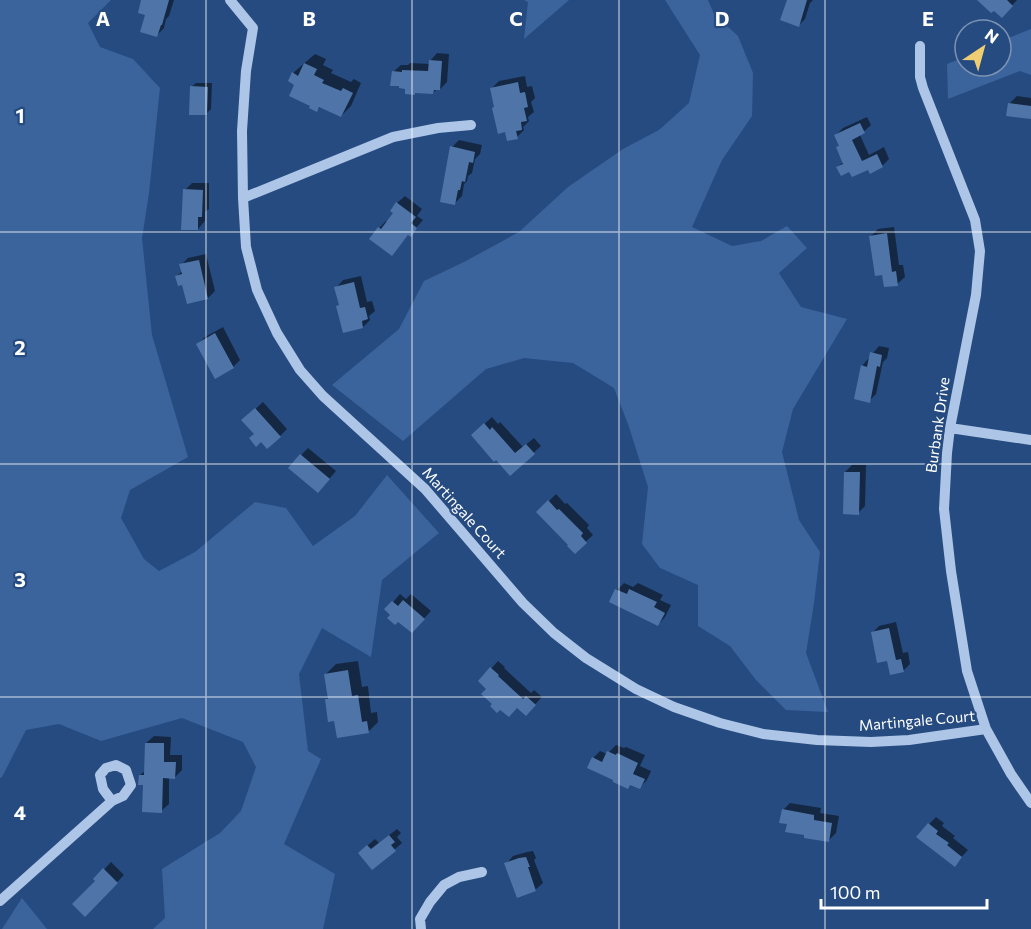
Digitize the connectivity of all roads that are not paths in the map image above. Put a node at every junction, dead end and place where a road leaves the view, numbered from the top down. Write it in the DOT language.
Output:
graph roads {
  1 [pos="230,0"];
  2 [pos="920,46"];
  3 [pos="471,125"];
  4 [pos="243,198"];
  5 [pos="950,428"];
  6 [pos="1031,440"];
  7 [pos="986,729"];
  8 [pos="112,801"];
  9 [pos="1031,802"];
  10 [pos="482,872"];
  11 [pos="0,901"];
  12 [pos="421,929"];
  1 -- 4 [label="street, Martingale Court"];
  2 -- 5 [label="street, Burbank Drive"];
  3 -- 4 [label="street"];
  4 -- 7 [label="street, Martingale Court"];
  5 -- 6 [label="street"];
  5 -- 7 [label="street, Burbank Drive"];
  7 -- 9 [label="street, Burbank Drive"];
  8 -- 11 [label="street"];
  10 -- 12 [label="street"];
}
